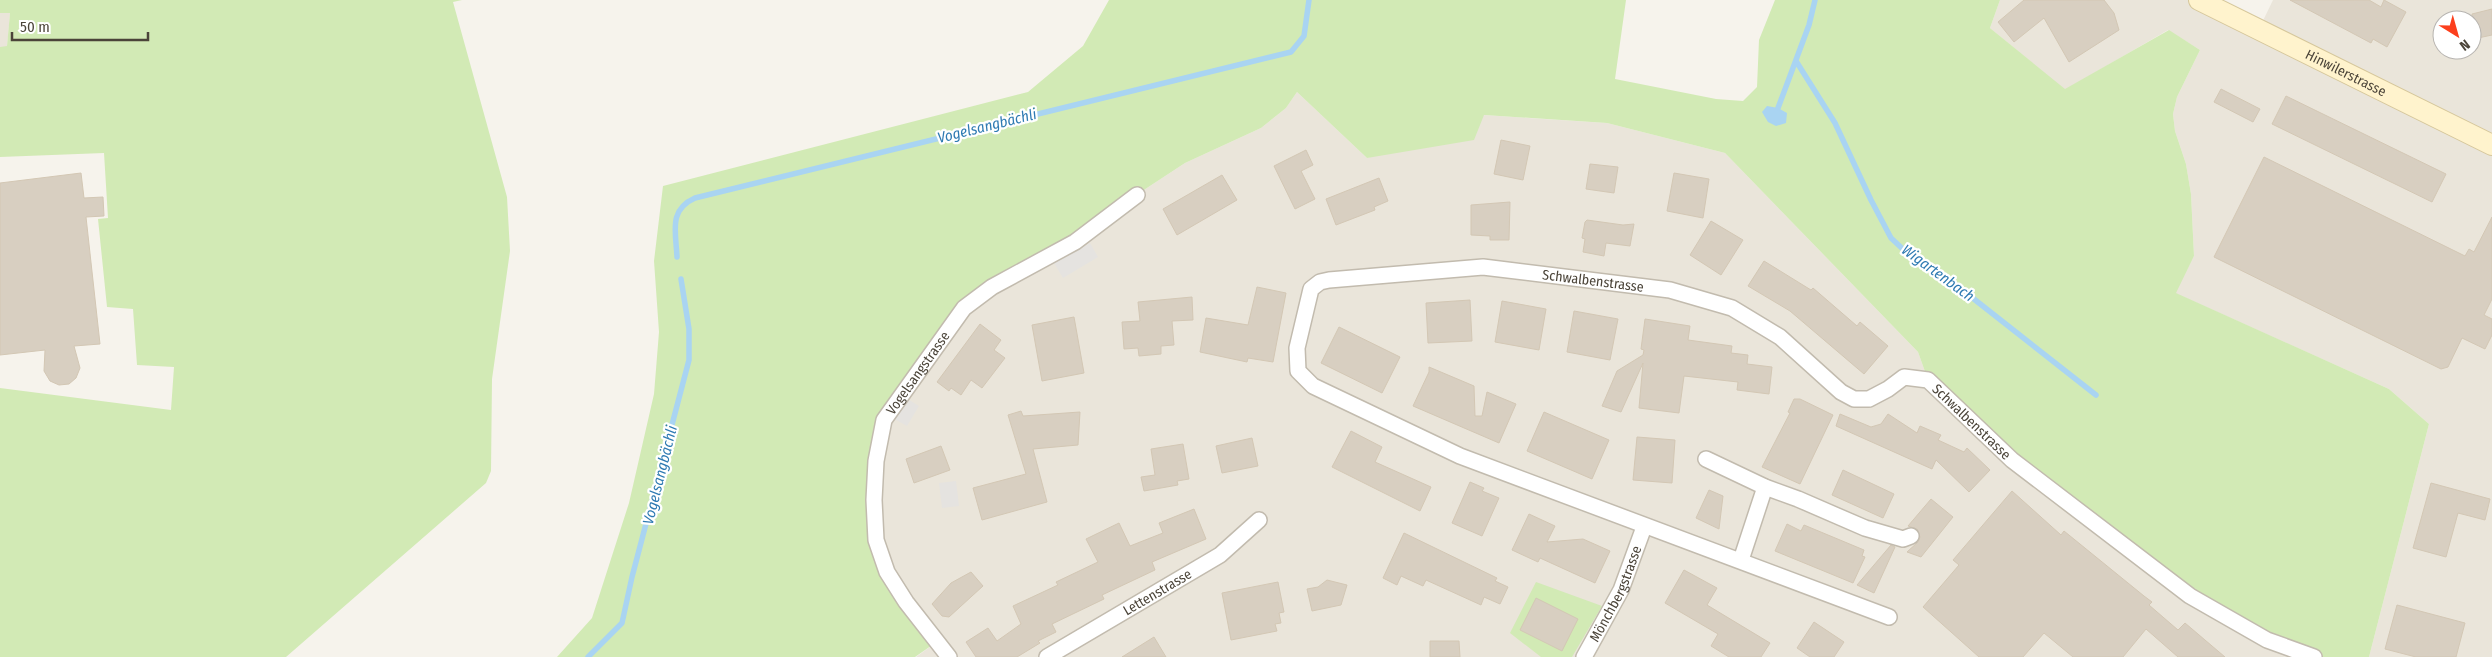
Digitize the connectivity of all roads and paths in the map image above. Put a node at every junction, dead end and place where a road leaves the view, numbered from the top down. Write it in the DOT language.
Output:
graph roads {
  1 [pos="2199,0"];
  2 [pos="2492,145"];
  3 [pos="1137,195"];
  4 [pos="1706,459"];
  5 [pos="1765,487"];
  6 [pos="1259,520"];
  7 [pos="1644,527"];
  8 [pos="1911,536"];
  9 [pos="1741,560"];
  10 [pos="1889,617"];
  11 [pos="949,657"];
  12 [pos="1047,657"];
  13 [pos="1584,657"];
  14 [pos="2314,657"];
  1 -- 2 [label="main road, Hinwilerstrasse"];
  3 -- 11 [label="street, Vogelsangstrasse"];
  4 -- 5 [label="street"];
  5 -- 8 [label="street"];
  5 -- 9 [label="street"];
  6 -- 12 [label="street, Lettenstrasse"];
  7 -- 9 [label="street, Schwalbenstrasse"];
  7 -- 13 [label="street, Mönchbergstrasse"];
  7 -- 14 [label="street, Schwalbenstrasse"];
  9 -- 10 [label="street, Schwalbenstrasse"];
}
